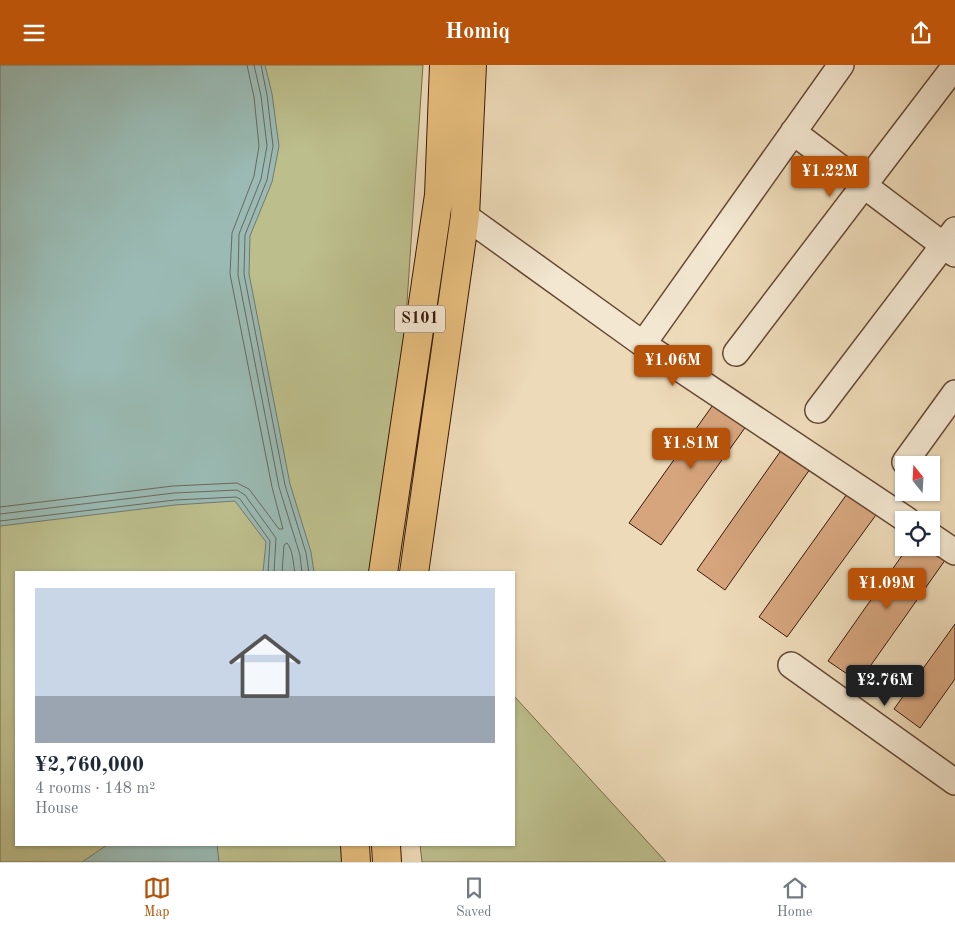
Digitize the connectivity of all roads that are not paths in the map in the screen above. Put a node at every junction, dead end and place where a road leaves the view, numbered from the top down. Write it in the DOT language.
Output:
graph roads {
  1 [pos="444,65"];
  2 [pos="472,65"];
  3 [pos="841,65"];
  4 [pos="955,66"];
  5 [pos="793,132"];
  6 [pos="865,186"];
  7 [pos="465,216"];
  8 [pos="951,243"];
  9 [pos="643,344"];
  10 [pos="736,353"];
  11 [pos="955,393"];
  12 [pos="818,410"];
  13 [pos="909,456"];
  14 [pos="895,512"];
  15 [pos="940,543"];
  16 [pos="955,552"];
  17 [pos="383,571"];
  18 [pos="414,571"];
  19 [pos="791,665"];
  20 [pos="955,782"];
  21 [pos="355,846"];
  22 [pos="386,846"];
  23 [pos="356,862"];
  24 [pos="387,862"];
  1 -- 17 [label="main road, S101"];
  2 -- 7 [label="main road, S101"];
  3 -- 5 [label="street"];
  4 -- 6 [label="street"];
  5 -- 6 [label="street"];
  5 -- 9 [label="street"];
  6 -- 8 [label="street"];
  6 -- 10 [label="street"];
  7 -- 9 [label="street"];
  7 -- 18 [label="main road, S101"];
  8 -- 12 [label="street"];
  9 -- 14 [label="street"];
  11 -- 13 [label="street"];
  15 -- 16 [label="street"];
  19 -- 20 [label="street"];
  21 -- 23 [label="main road"];
  22 -- 24 [label="main road"];
}
